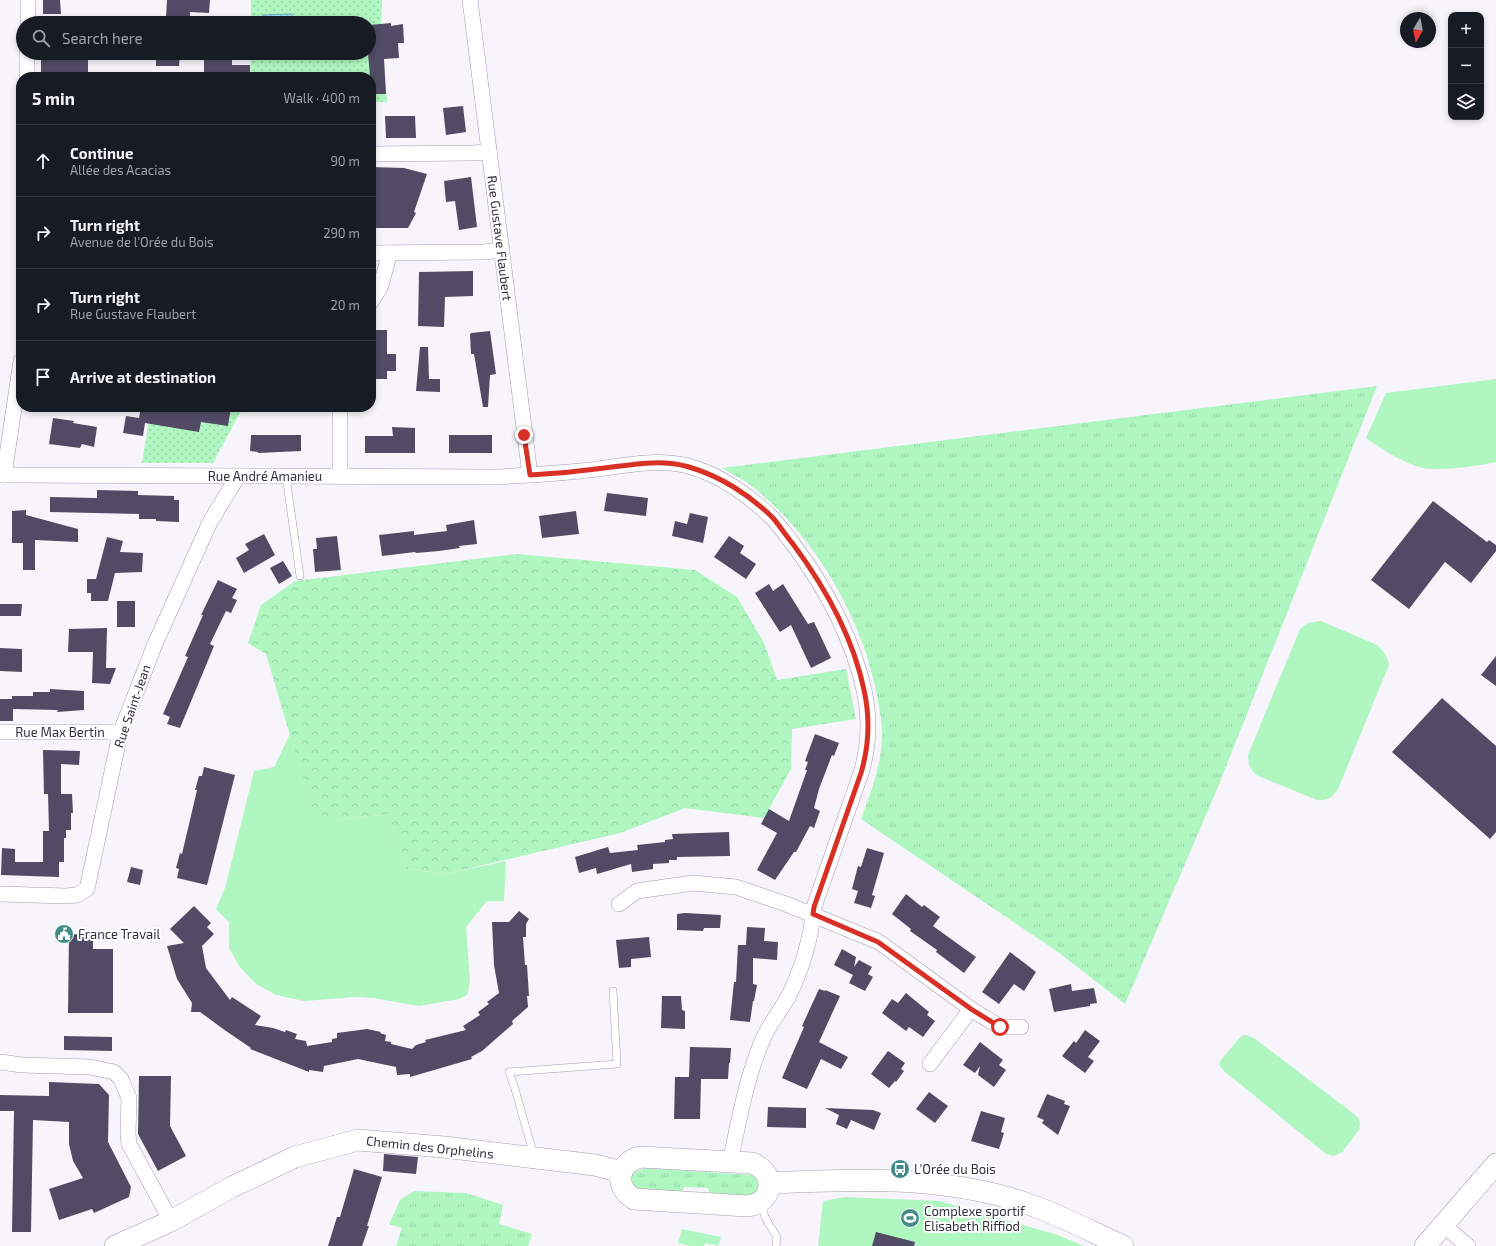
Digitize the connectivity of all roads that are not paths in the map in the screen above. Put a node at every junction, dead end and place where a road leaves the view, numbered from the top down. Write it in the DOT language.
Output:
graph roads {
  1 [pos="28,0"];
  2 [pos="470,0"];
  3 [pos="28,16"];
  4 [pos="27,60"];
  5 [pos="27,72"];
  6 [pos="489,152"];
  7 [pos="376,154"];
  8 [pos="502,250"];
  9 [pos="376,253"];
  10 [pos="390,253"];
  11 [pos="376,294"];
  12 [pos="16,391"];
  13 [pos="340,412"];
  14 [pos="2,475"];
  15 [pos="530,475"];
  16 [pos="238,476"];
  17 [pos="286,476"];
  18 [pos="340,476"];
  19 [pos="300,576"];
  20 [pos="0,732"];
  21 [pos="119,738"];
  22 [pos="0,894"];
  23 [pos="619,904"];
  24 [pos="813,914"];
  25 [pos="613,991"];
  26 [pos="971,1009"];
  27 [pos="1021,1027"];
  28 [pos="0,1062"];
  29 [pos="930,1064"];
  30 [pos="535,1158"];
  31 [pos="732,1162"];
  32 [pos="1496,1164"];
  33 [pos="622,1172"];
  34 [pos="766,1191"];
  35 [pos="171,1221"];
  36 [pos="1443,1225"];
  37 [pos="115,1246"];
  38 [pos="776,1246"];
  39 [pos="1123,1246"];
  40 [pos="1425,1246"];
  41 [pos="1468,1246"];
  1 -- 3 [label="street"];
  2 -- 6 [label="street, Rue Gustave Flaubert"];
  4 -- 5 [label="street"];
  6 -- 7 [label="street"];
  6 -- 8 [label="street, Rue Gustave Flaubert"];
  8 -- 10 [label="street"];
  8 -- 15 [label="street, Rue Gustave Flaubert"];
  9 -- 10 [label="street"];
  10 -- 11 [label="street"];
  12 -- 14 [label="street"];
  13 -- 18 [label="street"];
  14 -- 16 [label="street, Rue André Amanieu"];
  15 -- 18 [label="street, Rue André Amanieu"];
  15 -- 24 [label="street, Rue André Amanieu"];
  16 -- 17 [label="street, Rue André Amanieu"];
  16 -- 21 [label="street, Rue Saint-Jean"];
  17 -- 18 [label="street, Rue André Amanieu"];
  17 -- 19 [label="lane"];
  20 -- 21 [label="street, Rue Max Bertin"];
  21 -- 22 [label="street, Rue Saint-Jean"];
  23 -- 24 [label="street"];
  24 -- 26 [label="street"];
  24 -- 31 [label="street, Rue André Amanieu"];
  25 -- 30 [label="lane"];
  26 -- 27 [label="street"];
  26 -- 29 [label="street"];
  28 -- 35 [label="street"];
  30 -- 33 [label="street, Chemin des Orphelins"];
  30 -- 35 [label="street, Chemin des Orphelins"];
  31 -- 33 [label="street"];
  31 -- 34 [label="street"];
  32 -- 36 [label="street"];
  33 -- 34 [label="street"];
  34 -- 38 [label="lane"];
  34 -- 39 [label="street"];
  35 -- 37 [label="street, Chemin des Orphelins"];
  36 -- 40 [label="street"];
  36 -- 41 [label="street"];
}
